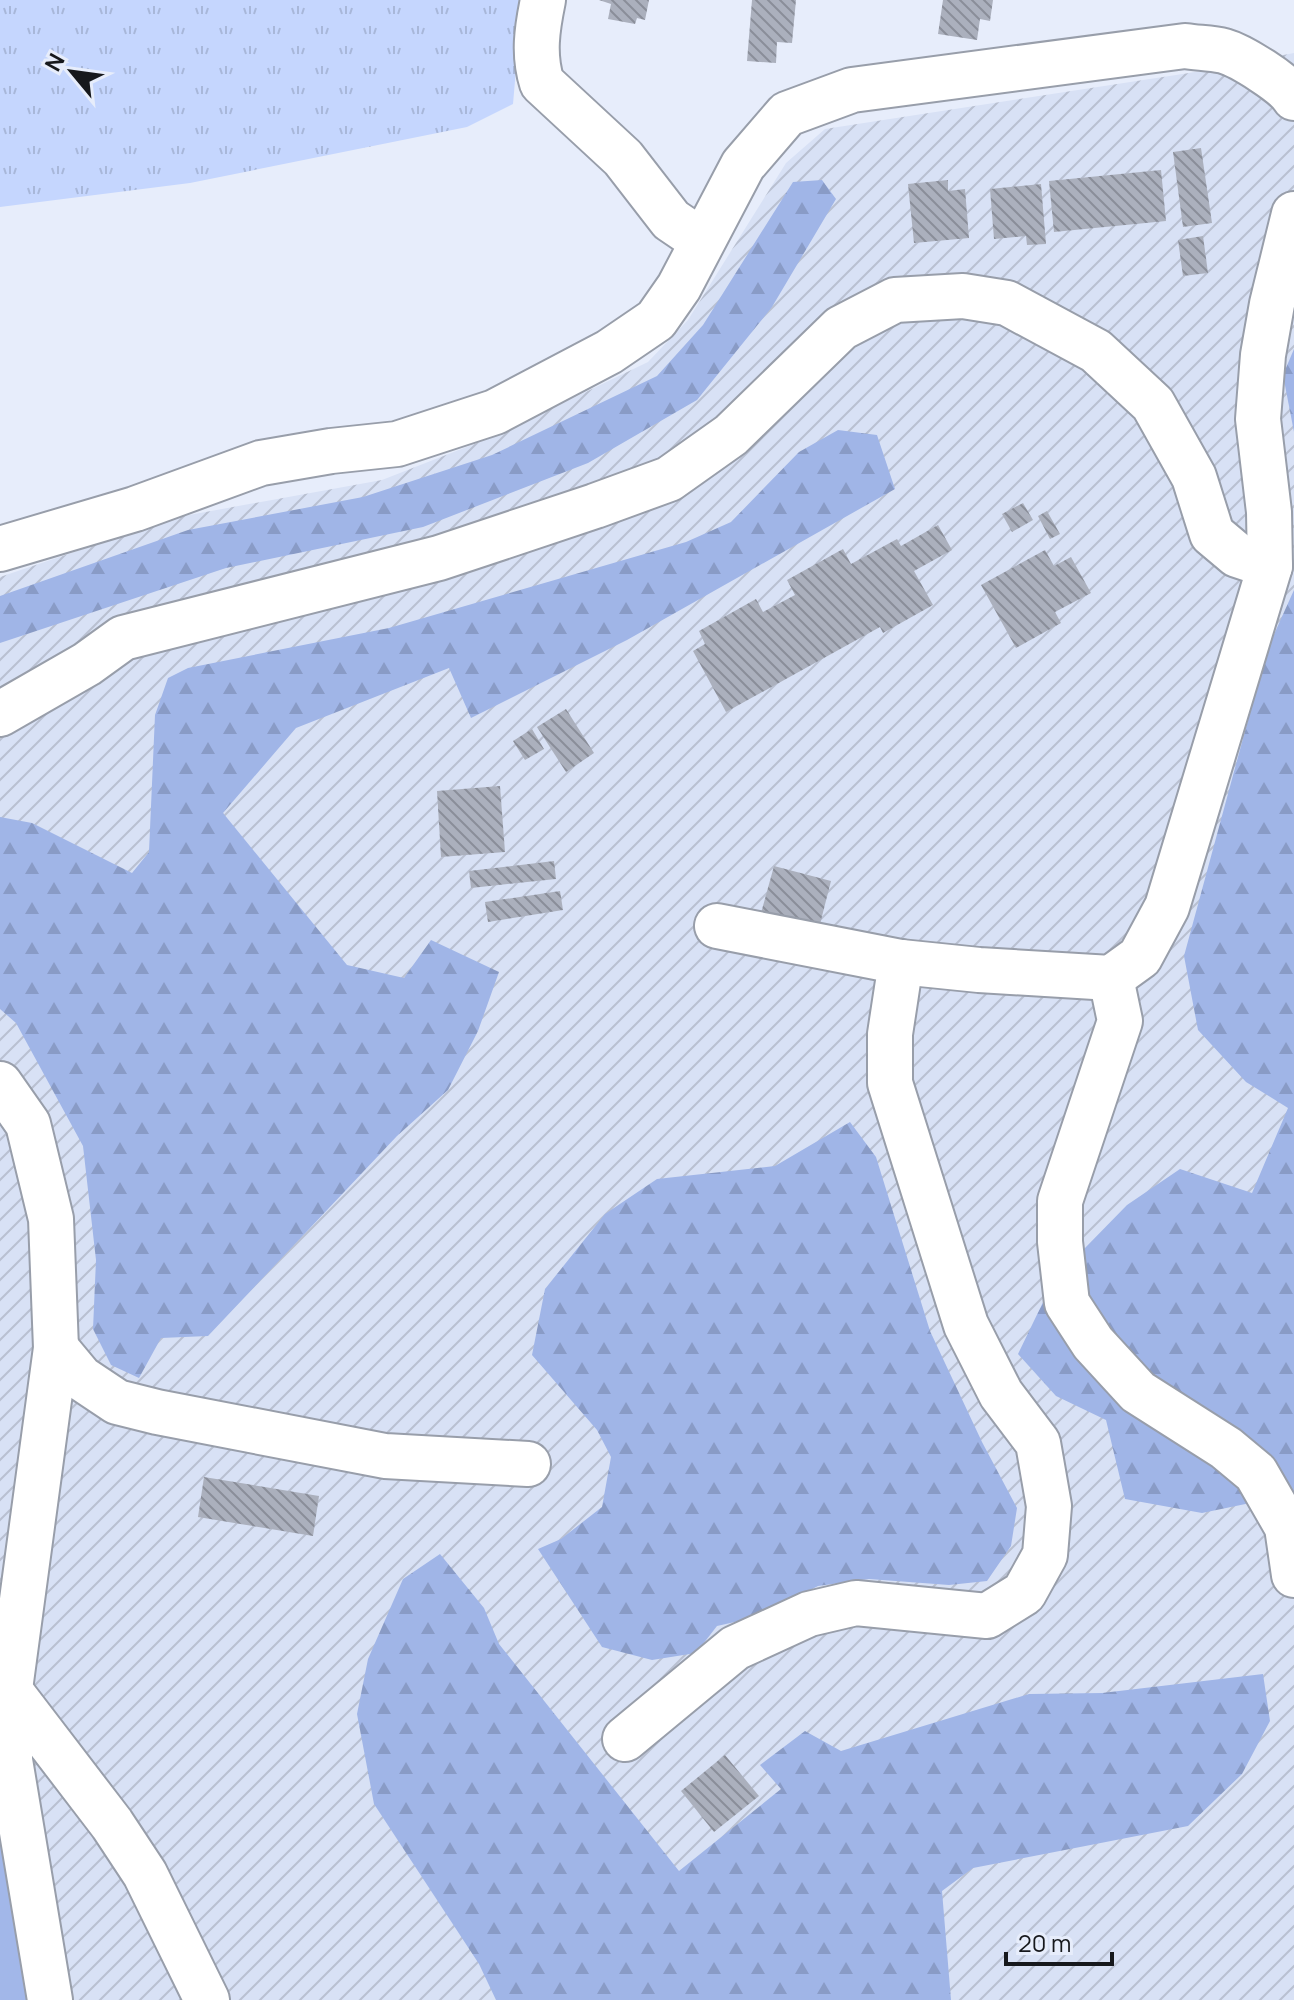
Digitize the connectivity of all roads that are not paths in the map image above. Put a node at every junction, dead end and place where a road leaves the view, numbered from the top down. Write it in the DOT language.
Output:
graph roads {
  1 [pos="543,0"];
  2 [pos="1294,98"];
  3 [pos="1294,214"];
  4 [pos="702,241"];
  5 [pos="0,549"];
  6 [pos="1270,566"];
  7 [pos="0,714"];
  8 [pos="717,926"];
  9 [pos="901,962"];
  10 [pos="1111,978"];
  11 [pos="0,1084"];
  12 [pos="56,1348"];
  13 [pos="528,1464"];
  14 [pos="1294,1575"];
  15 [pos="5,1683"];
  16 [pos="625,1739"];
  17 [pos="50,2000"];
  18 [pos="207,2000"];
  1 -- 4 [label="street"];
  2 -- 4 [label="street"];
  3 -- 6 [label="street"];
  4 -- 5 [label="street"];
  6 -- 7 [label="street"];
  6 -- 10 [label="street"];
  8 -- 9 [label="street"];
  9 -- 10 [label="street"];
  9 -- 16 [label="street"];
  10 -- 14 [label="street"];
  11 -- 12 [label="street"];
  12 -- 13 [label="street"];
  12 -- 15 [label="street"];
  15 -- 17 [label="street"];
  15 -- 18 [label="street"];
}
